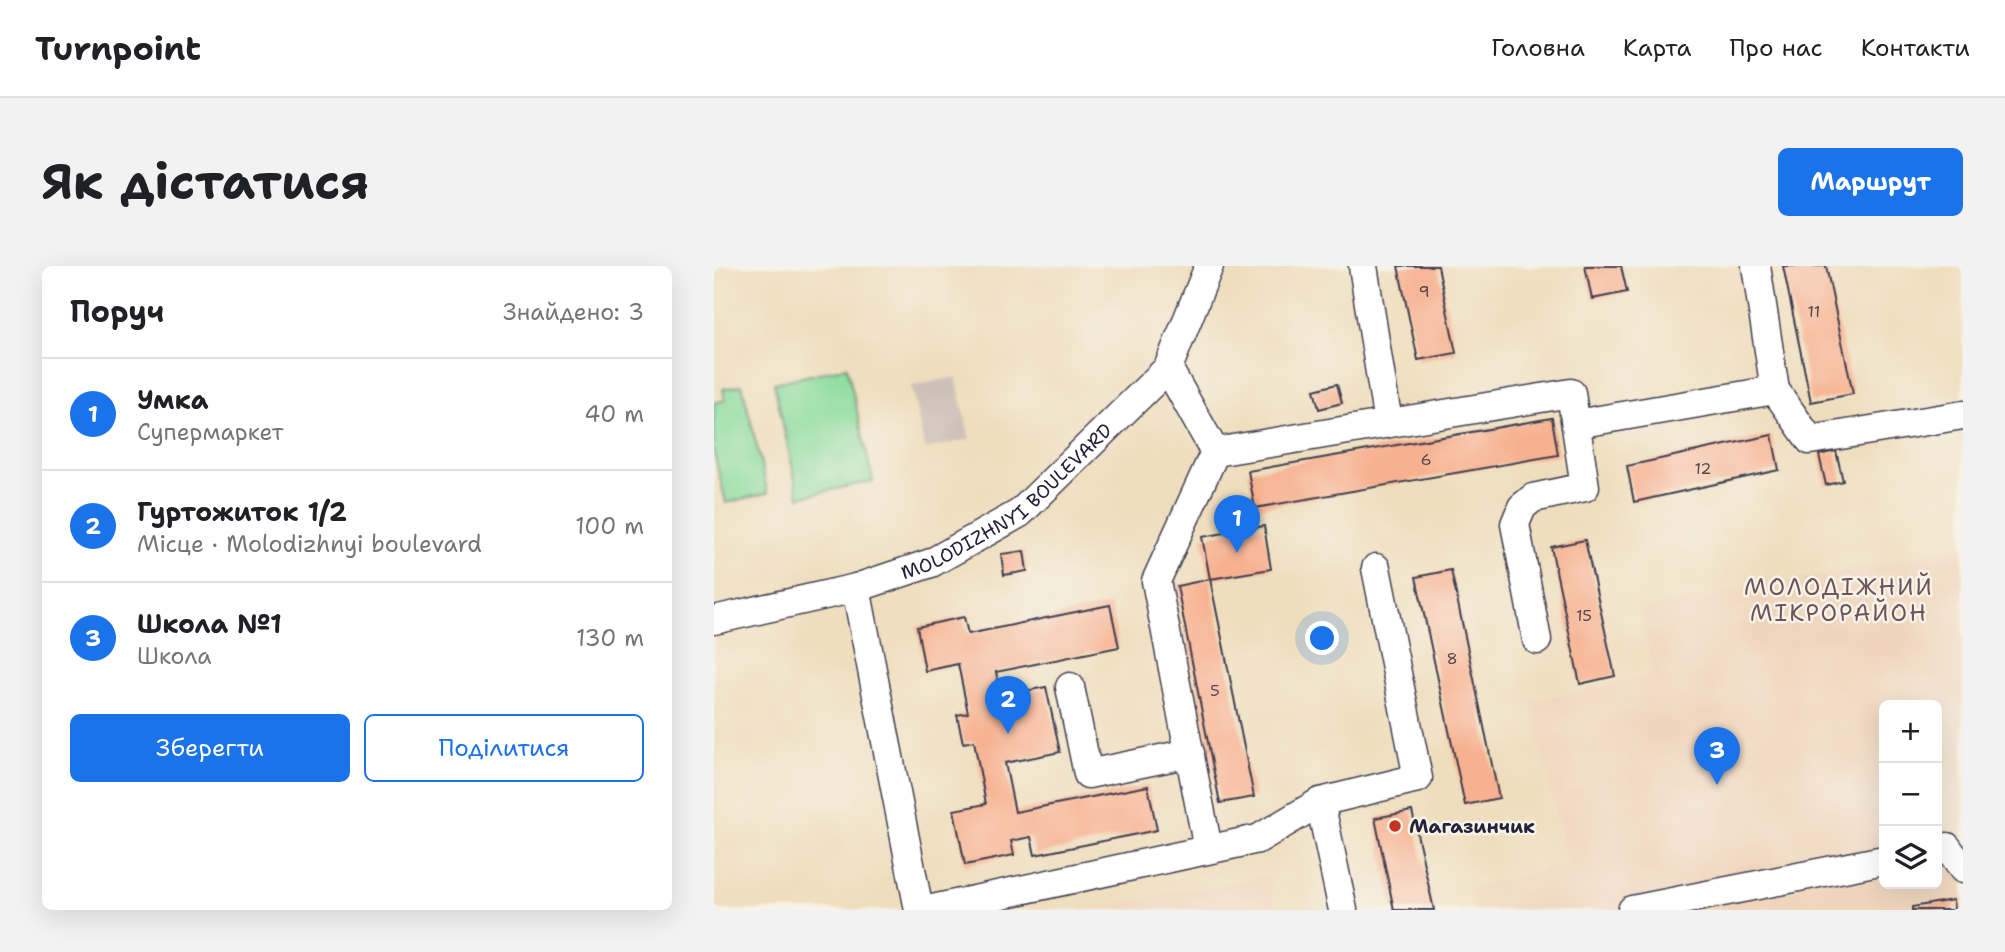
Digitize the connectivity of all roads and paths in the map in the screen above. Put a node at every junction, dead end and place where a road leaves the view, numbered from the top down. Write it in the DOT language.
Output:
graph roads {
  1 [pos="1209,266"];
  2 [pos="1363,266"];
  3 [pos="1756,266"];
  4 [pos="1168,368"];
  5 [pos="1775,390"];
  6 [pos="1963,415"];
  7 [pos="1388,424"];
  8 [pos="1576,424"];
  9 [pos="1215,452"];
  10 [pos="1376,568"];
  11 [pos="856,588"];
  12 [pos="714,620"];
  13 [pos="1537,640"];
  14 [pos="1070,687"];
  15 [pos="1190,752"];
  16 [pos="1320,802"];
  17 [pos="1942,848"];
  18 [pos="1208,849"];
  19 [pos="1879,861"];
  20 [pos="1963,869"];
  21 [pos="919,910"];
  22 [pos="928,910"];
  23 [pos="1343,910"];
  24 [pos="1632,910"];
  1 -- 4 [label="street, MOLODIZHNYI BOULEVARD"];
  2 -- 7 [label="street"];
  3 -- 5 [label="street"];
  4 -- 9 [label="street"];
  4 -- 11 [label="street, MOLODIZHNYI BOULEVARD"];
  5 -- 6 [label="street"];
  5 -- 8 [label="street"];
  7 -- 8 [label="street"];
  7 -- 9 [label="street"];
  8 -- 13 [label="street"];
  9 -- 15 [label="street"];
  10 -- 16 [label="street"];
  11 -- 12 [label="street, MOLODIZHNYI BOULEVARD"];
  11 -- 21 [label="street"];
  14 -- 15 [label="street"];
  15 -- 18 [label="street"];
  16 -- 18 [label="street"];
  16 -- 23 [label="street"];
  17 -- 20 [label="street"];
  18 -- 22 [label="street"];
  19 -- 24 [label="street"];
}
